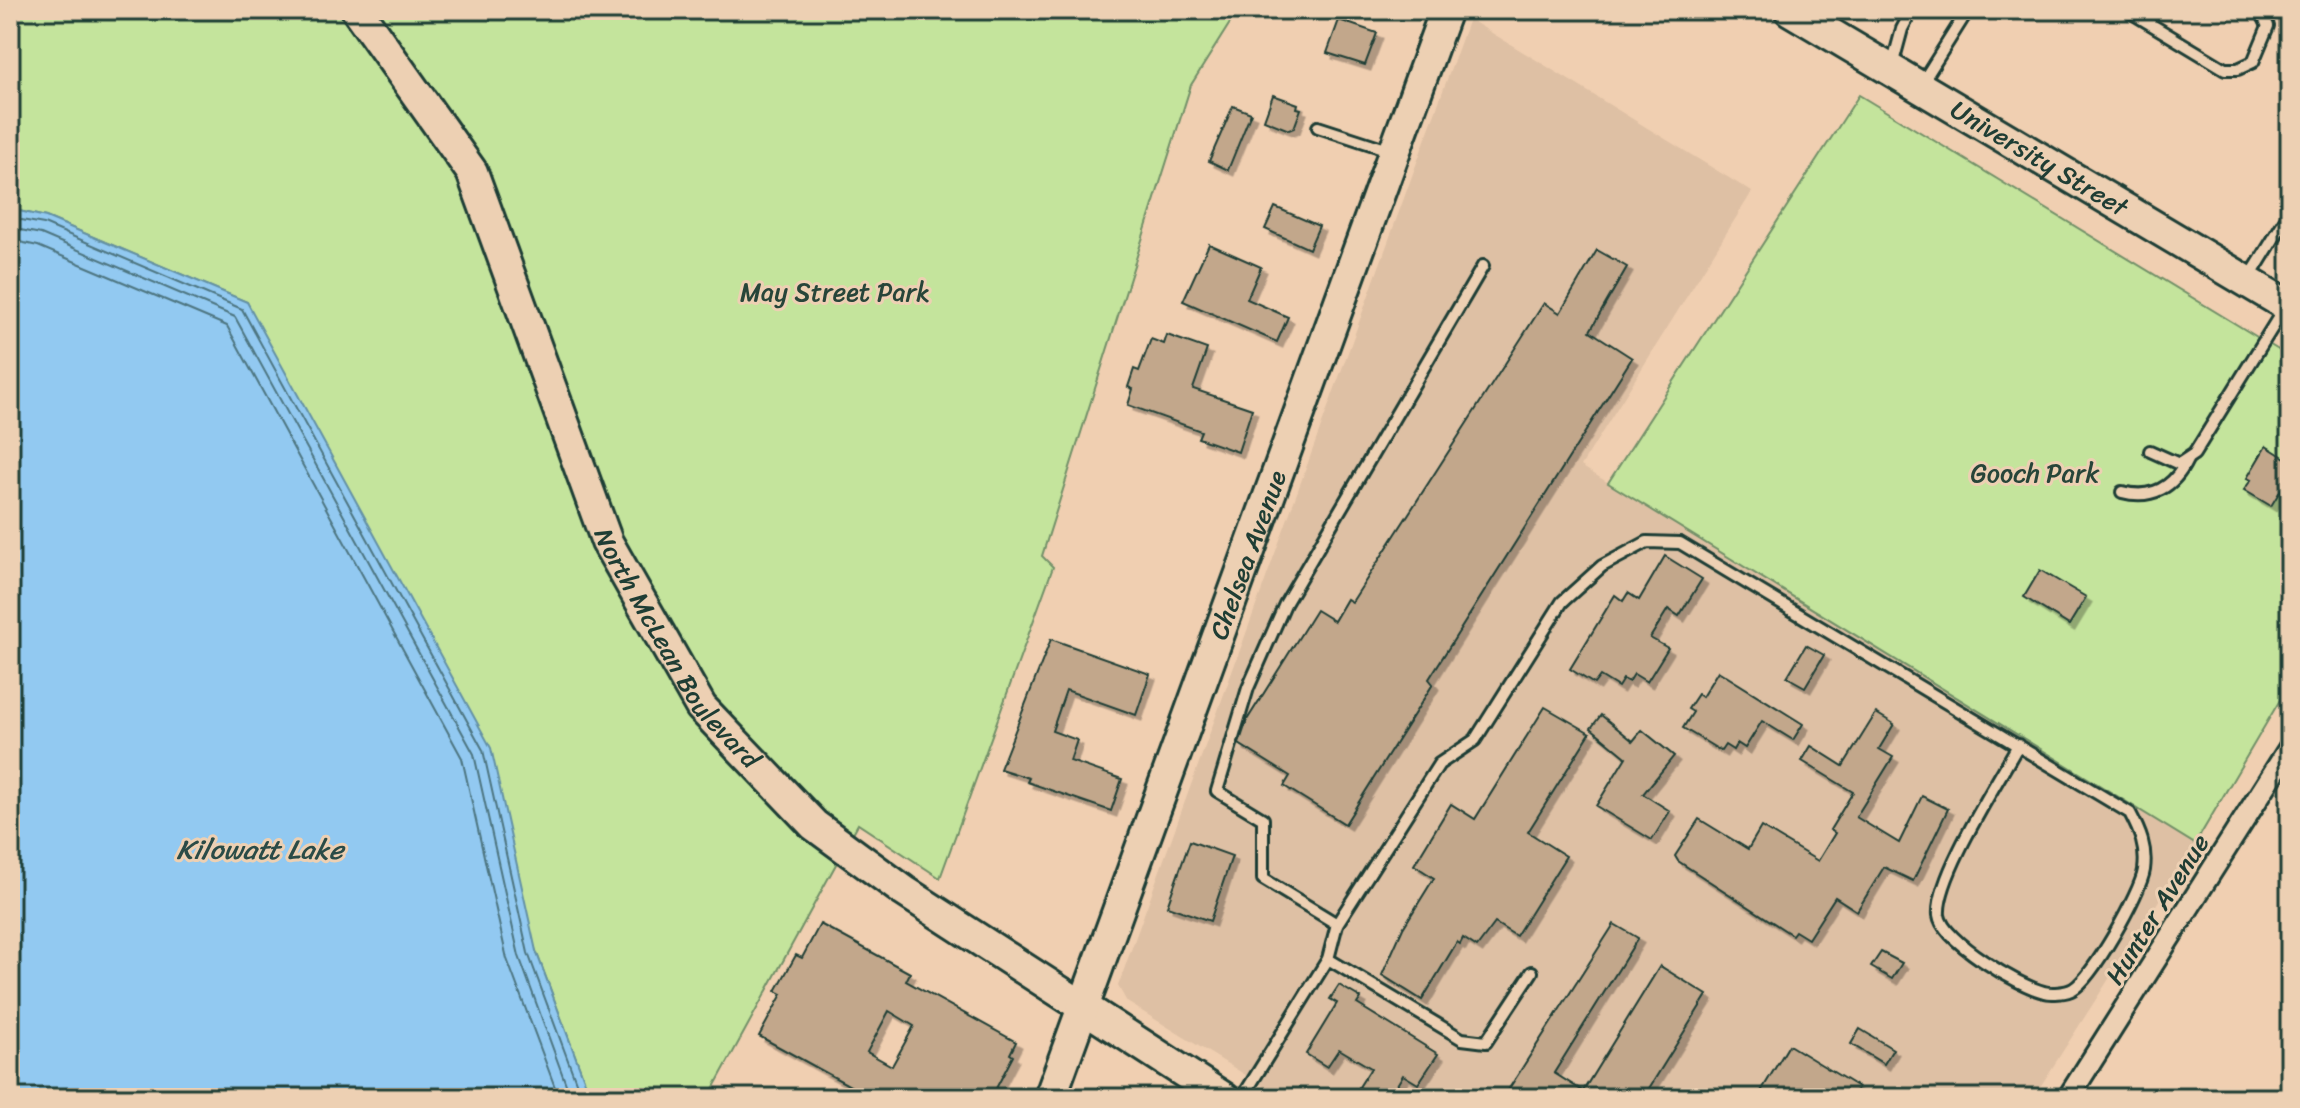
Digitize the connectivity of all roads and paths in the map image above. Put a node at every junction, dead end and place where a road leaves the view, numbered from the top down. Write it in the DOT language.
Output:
graph roads {
  1 [pos="357,10"];
  2 [pos="1446,10"];
  3 [pos="1790,10"];
  4 [pos="1912,10"];
  5 [pos="1968,10"];
  6 [pos="2127,10"];
  7 [pos="2260,10"];
  8 [pos="1890,71"];
  9 [pos="1919,88"];
  10 [pos="1318,127"];
  11 [pos="1394,152"];
  12 [pos="2290,212"];
  13 [pos="1483,266"];
  14 [pos="2246,281"];
  15 [pos="2288,306"];
  16 [pos="2150,451"];
  17 [pos="2188,458"];
  18 [pos="2122,492"];
  19 [pos="2018,745"];
  20 [pos="2290,747"];
  21 [pos="1337,924"];
  22 [pos="1328,959"];
  23 [pos="1532,972"];
  24 [pos="1084,1007"];
  25 [pos="1050,1098"];
  26 [pos="1224,1098"];
  27 [pos="1242,1098"];
  28 [pos="2068,1098"];
  1 -- 24 [label="main road, North McLean Boulevard"];
  2 -- 11 [label="main road, Chelsea Avenue"];
  3 -- 8 [label="main road, University Street"];
  4 -- 8 [label="lane"];
  5 -- 9 [label="lane"];
  6 -- 7 [label="lane"];
  8 -- 9 [label="main road, University Street"];
  9 -- 14 [label="main road, University Street"];
  10 -- 11 [label="lane"];
  11 -- 24 [label="main road, Chelsea Avenue"];
  12 -- 14 [label="lane"];
  13 -- 21 [label="lane"];
  14 -- 15 [label="main road, University Street"];
  15 -- 17 [label="lane"];
  16 -- 17 [label="lane"];
  17 -- 18 [label="lane"];
  19 -- 19 [label="lane"];
  19 -- 21 [label="lane"];
  20 -- 28 [label="street, Hunter Avenue"];
  21 -- 22 [label="lane"];
  22 -- 23 [label="lane"];
  22 -- 27 [label="lane"];
  24 -- 25 [label="main road, Chelsea Avenue"];
  24 -- 26 [label="main road, North McLean Boulevard"];
}
